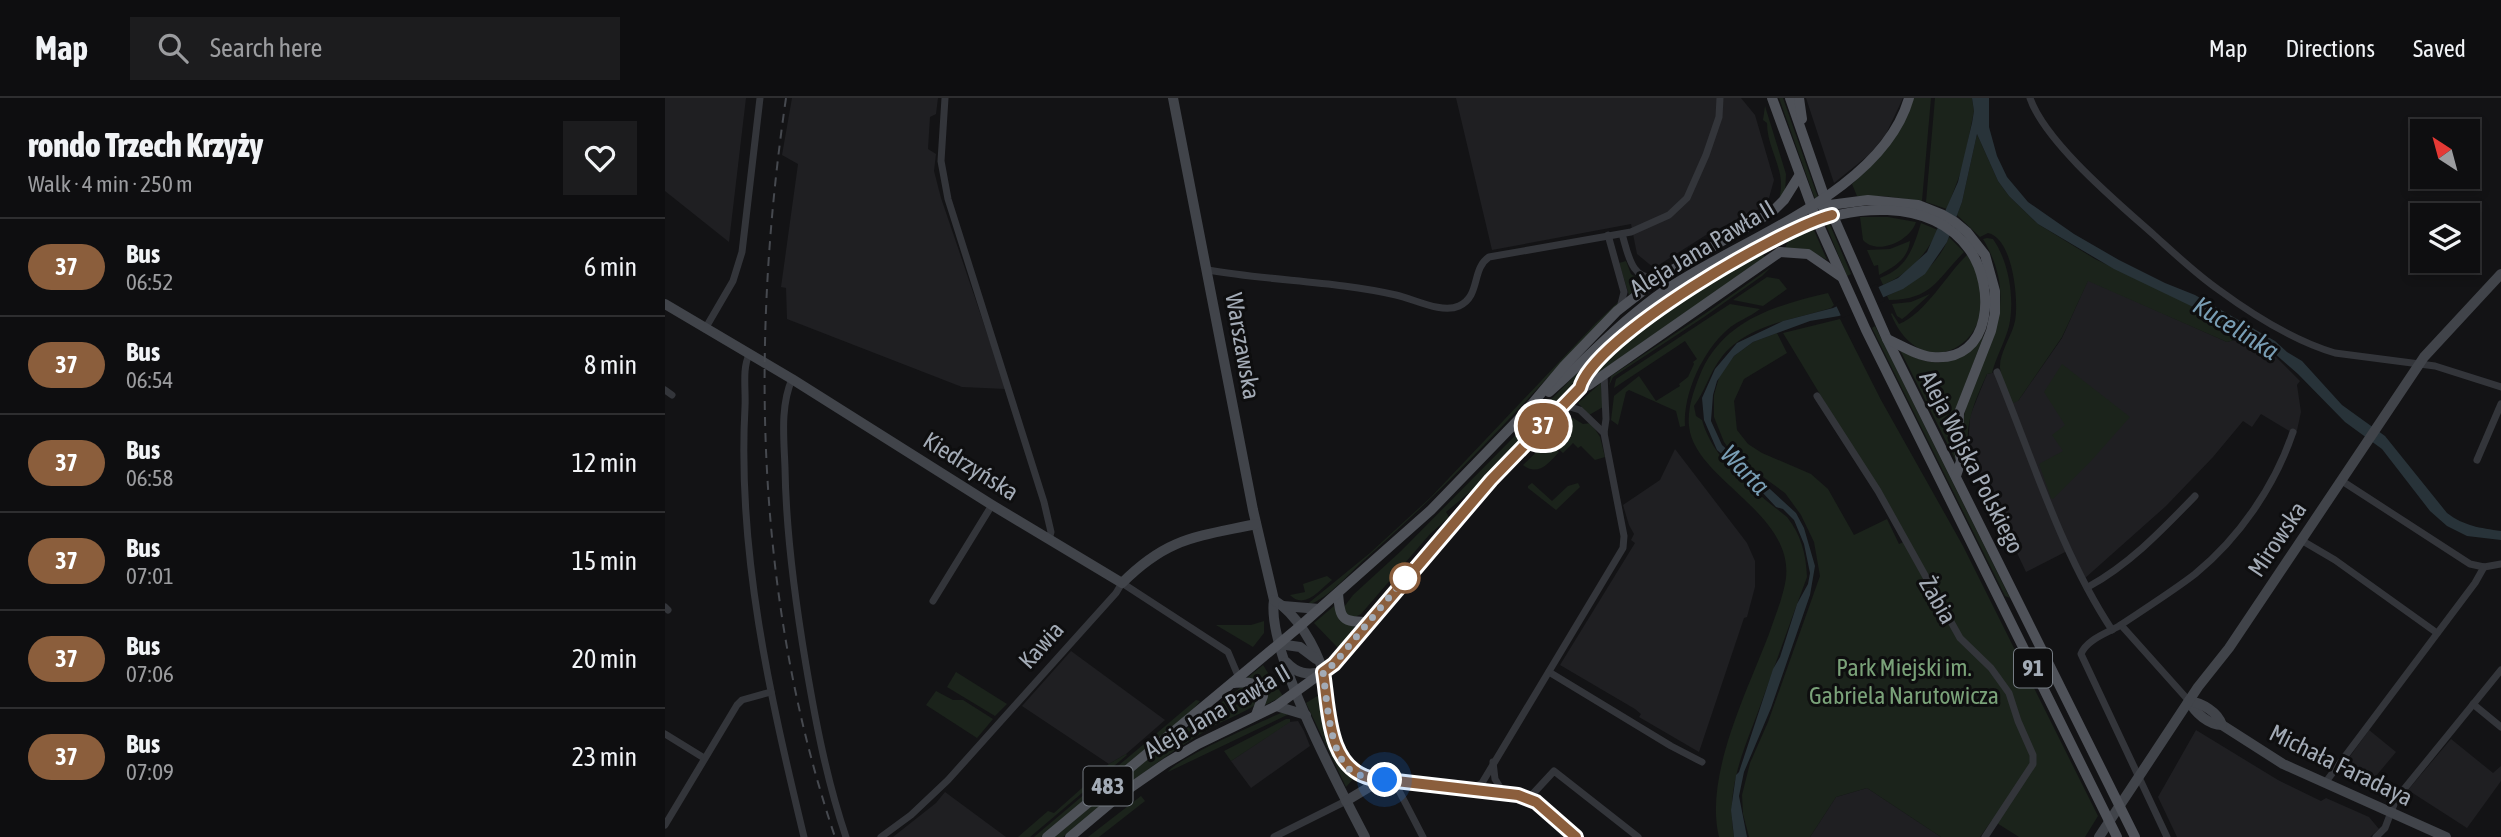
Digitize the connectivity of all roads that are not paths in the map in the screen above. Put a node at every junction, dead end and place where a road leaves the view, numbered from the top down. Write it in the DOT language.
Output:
graph roads {
  1 [pos="760,98"];
  2 [pos="945,98"];
  3 [pos="1173,98"];
  4 [pos="1720,98"];
  5 [pos="1772,98"];
  6 [pos="1790,98"];
  7 [pos="1799,98"];
  8 [pos="1909,98"];
  9 [pos="2030,98"];
  10 [pos="1805,143"];
  11 [pos="1799,176"];
  12 [pos="1816,205"];
  13 [pos="1760,220"];
  14 [pos="1622,234"];
  15 [pos="1608,235"];
  16 [pos="1780,253"];
  17 [pos="1982,260"];
  18 [pos="1208,270"];
  19 [pos="1703,273"];
  20 [pos="2501,274"];
  21 [pos="1663,276"];
  22 [pos="1842,278"];
  23 [pos="665,304"];
  24 [pos="1617,311"];
  25 [pos="705,329"];
  26 [pos="1887,339"];
  27 [pos="749,355"];
  28 [pos="2420,363"];
  29 [pos="1997,372"];
  30 [pos="1604,373"];
  31 [pos="792,379"];
  32 [pos="2501,387"];
  33 [pos="1580,388"];
  34 [pos="1817,396"];
  35 [pos="2501,404"];
  36 [pos="1563,405"];
  37 [pos="1521,417"];
  38 [pos="2293,432"];
  39 [pos="1604,433"];
  40 [pos="2477,460"];
  41 [pos="1956,477"];
  42 [pos="2341,481"];
  43 [pos="2195,496"];
  44 [pos="992,505"];
  45 [pos="1256,524"];
  46 [pos="1049,539"];
  47 [pos="2301,540"];
  48 [pos="2501,564"];
  49 [pos="2484,567"];
  50 [pos="1122,583"];
  51 [pos="2088,587"];
  52 [pos="1338,593"];
  53 [pos="933,601"];
  54 [pos="1279,603"];
  55 [pos="1319,609"];
  56 [pos="1369,622"];
  57 [pos="2121,625"];
  58 [pos="1299,627"];
  59 [pos="2112,630"];
  60 [pos="2437,633"];
  61 [pos="1279,644"];
  62 [pos="1286,661"];
  63 [pos="1321,667"];
  64 [pos="2501,670"];
  65 [pos="1549,672"];
  66 [pos="1236,681"];
  67 [pos="771,692"];
  68 [pos="1296,692"];
  69 [pos="2189,701"];
  70 [pos="2473,704"];
  71 [pos="1276,706"];
  72 [pos="1256,715"];
  73 [pos="1306,715"];
  74 [pos="2501,727"];
  75 [pos="665,734"];
  76 [pos="704,758"];
  77 [pos="1493,762"];
  78 [pos="1702,762"];
  79 [pos="1381,780"];
  80 [pos="1394,781"];
  81 [pos="2325,783"];
  82 [pos="1472,789"];
  83 [pos="1363,791"];
  84 [pos="1503,792"];
  85 [pos="1529,799"];
  86 [pos="1346,801"];
  87 [pos="2391,812"];
  88 [pos="1353,813"];
  89 [pos="665,825"];
  90 [pos="804,837"];
  91 [pos="846,837"];
  92 [pos="881,837"];
  93 [pos="1047,837"];
  94 [pos="1070,837"];
  95 [pos="1274,837"];
  96 [pos="1365,837"];
  97 [pos="1423,837"];
  98 [pos="1576,837"];
  99 [pos="1638,837"];
  100 [pos="1985,837"];
  101 [pos="2099,837"];
  102 [pos="2117,837"];
  103 [pos="2135,837"];
  104 [pos="2167,837"];
  105 [pos="2377,837"];
  106 [pos="2446,837"];
  1 -- 25 [label="street"];
  2 -- 46 [label="street"];
  3 -- 18 [label="street, Warszawska"];
  4 -- 14 [label="street"];
  5 -- 11 [label="main road, Aleja Wojska Polskiego / 91"];
  6 -- 10 [label="main road, Aleja Wojska Polskiego / 91"];
  7 -- 10 [label="main road"];
  8 -- 12 [label="main road, Aleja Jana Pawła II"];
  9 -- 28 [label="street"];
  10 -- 26 [label="main road, Aleja Wojska Polskiego / 91"];
  11 -- 13 [label="main road, Aleja Jana Pawła II"];
  11 -- 22 [label="main road, Aleja Wojska Polskiego / 91"];
  12 -- 17 [label="main road"];
  12 -- 19 [label="main road, Aleja Jana Pawła II / 483"];
  13 -- 16 [label="main road"];
  13 -- 21 [label="main road, Aleja Jana Pawła II / 483"];
  14 -- 15 [label="street"];
  14 -- 21 [label="street"];
  15 -- 18 [label="street"];
  15 -- 24 [label="street"];
  16 -- 22 [label="main road"];
  16 -- 30 [label="main road, Aleja Jana Pawła II / 483"];
  17 -- 19 [label="main road"];
  17 -- 26 [label="main road"];
  17 -- 41 [label="main road"];
  18 -- 45 [label="street, Warszawska"];
  19 -- 33 [label="main road"];
  19 -- 37 [label="main road, Aleja Jana Pawła II / 483"];
  20 -- 28 [label="street, Mirowska"];
  21 -- 24 [label="main road, Aleja Jana Pawła II / 483"];
  22 -- 102 [label="main road, Aleja Wojska Polskiego / 91"];
  23 -- 25 [label="street, Kiedrzyńska"];
  24 -- 37 [label="main road, Aleja Jana Pawła II / 483"];
  25 -- 27 [label="street, Kiedrzyńska"];
  26 -- 41 [label="main road, Aleja Wojska Polskiego / 91"];
  27 -- 31 [label="street, Kiedrzyńska"];
  27 -- 67 [label="street"];
  28 -- 32 [label="street"];
  28 -- 42 [label="street, Mirowska"];
  29 -- 51 [label="street"];
  30 -- 33 [label="main road, Aleja Jana Pawła II / 483"];
  30 -- 39 [label="street"];
  31 -- 44 [label="street, Kiedrzyńska"];
  31 -- 91 [label="street"];
  33 -- 36 [label="main road, Aleja Jana Pawła II / 483"];
  34 -- 100 [label="street, Żabia"];
  35 -- 40 [label="street"];
  36 -- 39 [label="street"];
  36 -- 56 [label="main road, Aleja Jana Pawła II / 483"];
  37 -- 52 [label="main road, Aleja Jana Pawła II / 483"];
  38 -- 57 [label="street"];
  39 -- 65 [label="street"];
  41 -- 103 [label="main road, Aleja Wojska Polskiego / 91"];
  42 -- 47 [label="street, Mirowska"];
  42 -- 49 [label="street"];
  43 -- 51 [label="street"];
  44 -- 46 [label="street, Kiedrzyńska"];
  44 -- 53 [label="street"];
  45 -- 50 [label="street, Kawia"];
  45 -- 54 [label="street, Warszawska"];
  46 -- 50 [label="street, Kiedrzyńska"];
  47 -- 60 [label="street"];
  47 -- 69 [label="street, Mirowska"];
  48 -- 49 [label="street"];
  49 -- 60 [label="street"];
  50 -- 66 [label="street, Kiedrzyńska"];
  50 -- 92 [label="street, Kawia"];
  51 -- 59 [label="street"];
  52 -- 55 [label="main road, Aleja Jana Pawła II / 483"];
  52 -- 56 [label="main road"];
  54 -- 55 [label="street"];
  54 -- 58 [label="street, Warszawska"];
  54 -- 61 [label="street, Warszawska"];
  55 -- 58 [label="main road, Aleja Jana Pawła II / 483"];
  56 -- 63 [label="main road, Aleja Jana Pawła II / 483"];
  57 -- 59 [label="street"];
  57 -- 69 [label="street"];
  58 -- 61 [label="main road, Aleja Jana Pawła II / 483"];
  58 -- 63 [label="street, Warszawska"];
  59 -- 104 [label="street"];
  60 -- 81 [label="street"];
  61 -- 62 [label="street, Warszawska"];
  61 -- 63 [label="street"];
  61 -- 66 [label="main road, Aleja Jana Pawła II / 483"];
  62 -- 63 [label="street"];
  62 -- 68 [label="street, Warszawska"];
  63 -- 68 [label="main road, Aleja Jana Pawła II / 483"];
  63 -- 79 [label="street, Warszawska"];
  64 -- 70 [label="street"];
  65 -- 77 [label="street"];
  65 -- 78 [label="street"];
  66 -- 72 [label="main road"];
  66 -- 93 [label="main road, Aleja Jana Pawła II / 483"];
  67 -- 76 [label="street"];
  67 -- 90 [label="street"];
  68 -- 71 [label="main road, Aleja Jana Pawła II / 483"];
  68 -- 73 [label="street, Warszawska"];
  69 -- 81 [label="street, Michała Faradaya"];
  69 -- 101 [label="street, Mirowska"];
  70 -- 74 [label="street"];
  70 -- 87 [label="street"];
  71 -- 72 [label="main road, Aleja Jana Pawła II / 483"];
  71 -- 73 [label="street"];
  72 -- 94 [label="main road, Aleja Jana Pawła II / 483"];
  73 -- 86 [label="street, Warszawska"];
  75 -- 76 [label="street"];
  76 -- 89 [label="street"];
  77 -- 82 [label="street"];
  77 -- 84 [label="street"];
  79 -- 80 [label="street"];
  79 -- 83 [label="street"];
  80 -- 82 [label="street"];
  80 -- 97 [label="street"];
  81 -- 87 [label="street, Michała Faradaya"];
  82 -- 84 [label="street"];
  83 -- 86 [label="street"];
  83 -- 88 [label="street"];
  84 -- 85 [label="street"];
  85 -- 98 [label="street"];
  85 -- 99 [label="street"];
  86 -- 88 [label="street, Warszawska"];
  86 -- 95 [label="street"];
  87 -- 105 [label="street"];
  87 -- 106 [label="street, Michała Faradaya"];
  88 -- 96 [label="street, Warszawska"];
}
